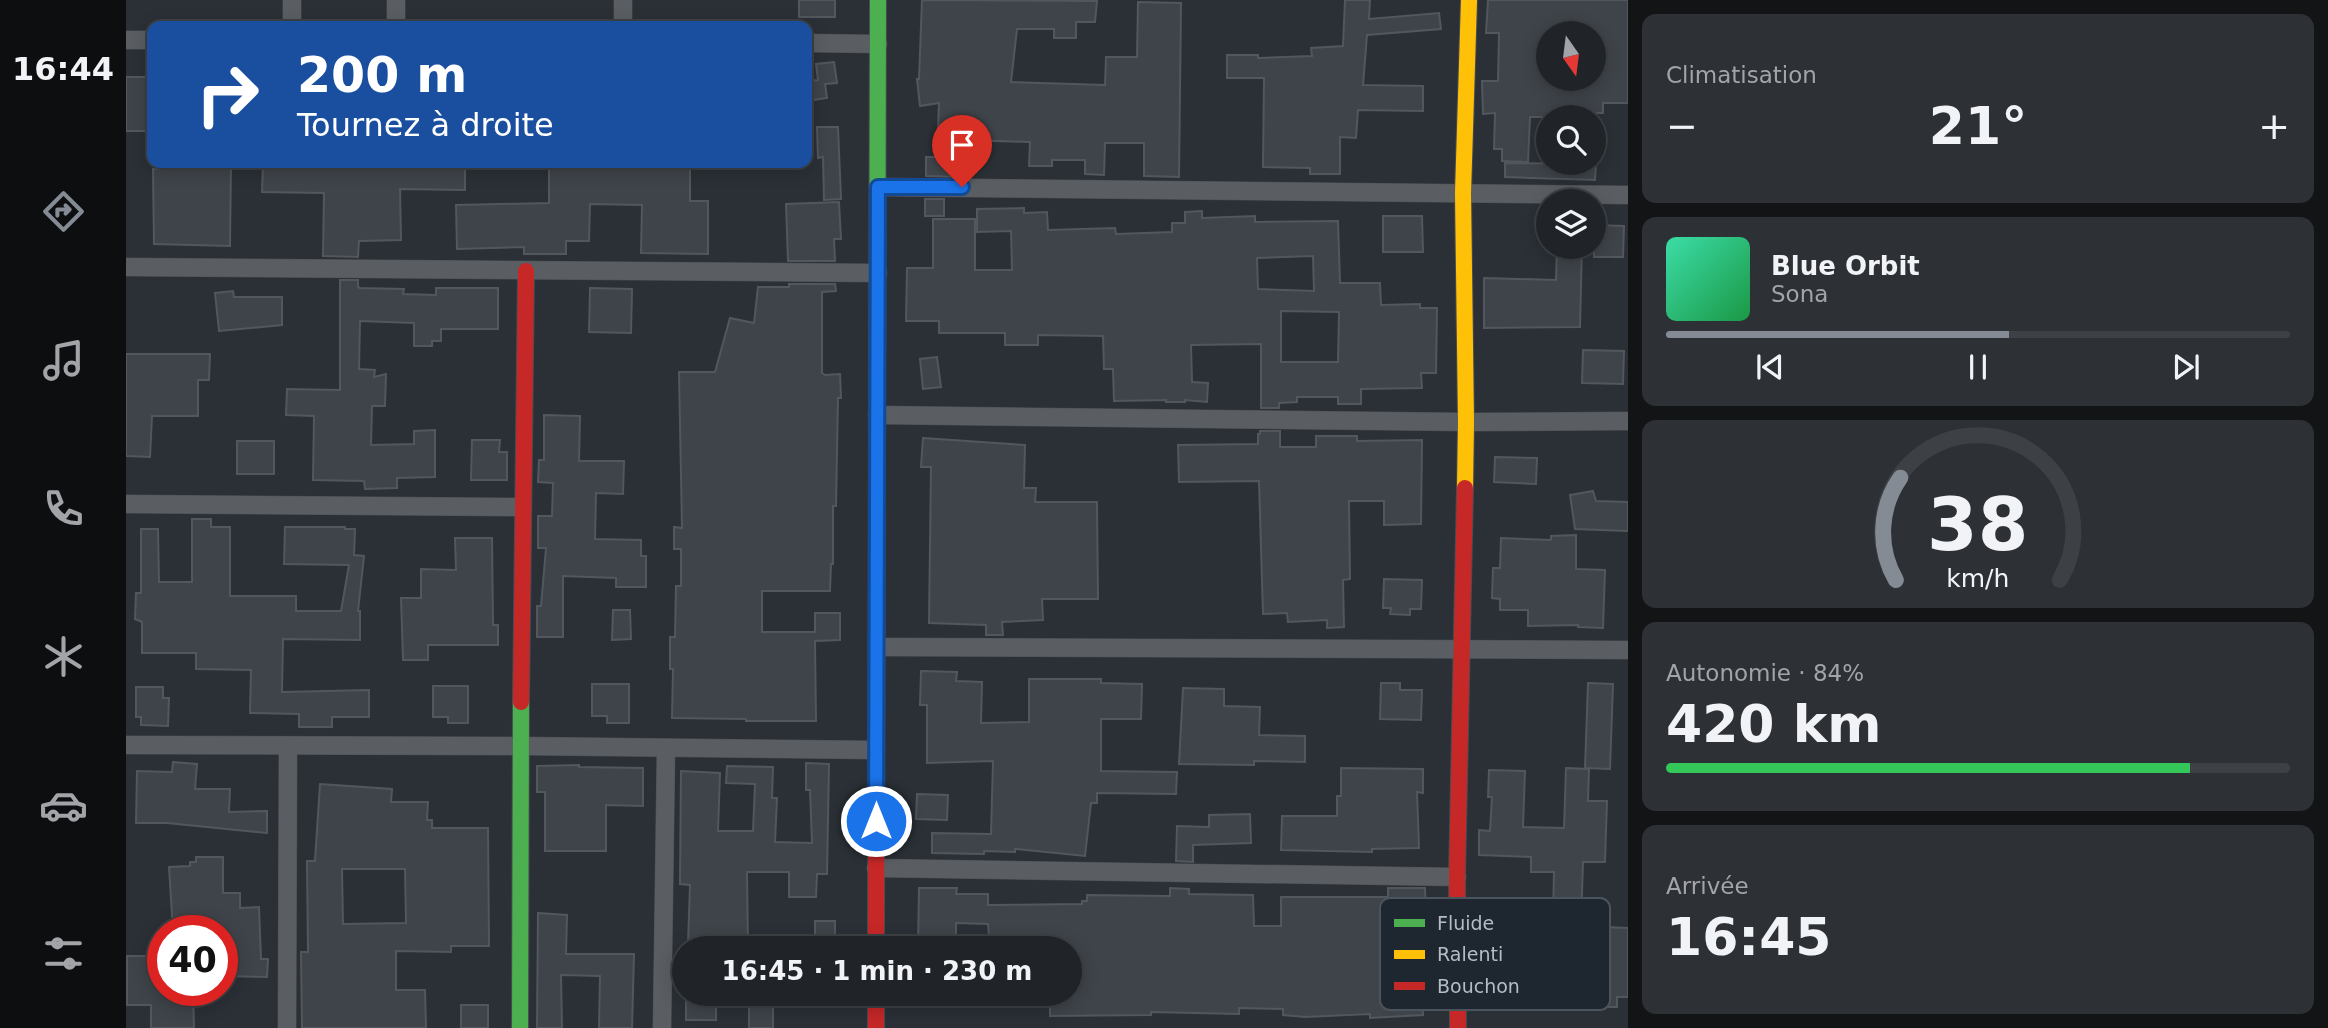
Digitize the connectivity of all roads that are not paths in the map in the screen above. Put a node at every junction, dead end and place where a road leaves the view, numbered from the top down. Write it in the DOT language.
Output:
graph roads {
  1 [pos="292,0"];
  2 [pos="396,0"];
  3 [pos="623,0"];
  4 [pos="878,0"];
  5 [pos="1469,0"];
  6 [pos="292,21"];
  7 [pos="396,21"];
  8 [pos="623,21"];
  9 [pos="126,40"];
  10 [pos="147,40"];
  11 [pos="812,43"];
  12 [pos="878,44"];
  13 [pos="878,187"];
  14 [pos="1463,193"];
  15 [pos="1628,195"];
  16 [pos="126,267"];
  17 [pos="526,271"];
  18 [pos="878,273"];
  19 [pos="877,415"];
  20 [pos="1628,421"];
  21 [pos="1466,422"];
  22 [pos="126,504"];
  23 [pos="522,507"];
  24 [pos="877,647"];
  25 [pos="1461,650"];
  26 [pos="1628,650"];
  27 [pos="126,745"];
  28 [pos="288,746"];
  29 [pos="521,746"];
  30 [pos="666,748"];
  31 [pos="876,750"];
  32 [pos="876,868"];
  33 [pos="1458,877"];
  34 [pos="1458,898"];
  35 [pos="876,936"];
  36 [pos="876,1006"];
  37 [pos="1458,1010"];
  38 [pos="287,1028"];
  39 [pos="520,1028"];
  40 [pos="662,1028"];
  41 [pos="876,1028"];
  42 [pos="1458,1028"];
  1 -- 6 [label="street"];
  2 -- 7 [label="street"];
  3 -- 8 [label="street"];
  4 -- 12 [label="street"];
  5 -- 14 [label="street"];
  9 -- 10 [label="street"];
  11 -- 12 [label="street"];
  12 -- 13 [label="street"];
  13 -- 14 [label="street"];
  13 -- 18 [label="street"];
  14 -- 15 [label="street"];
  14 -- 21 [label="street"];
  16 -- 17 [label="street"];
  17 -- 18 [label="street"];
  17 -- 23 [label="street"];
  18 -- 19 [label="street"];
  19 -- 21 [label="street"];
  19 -- 24 [label="street"];
  20 -- 21 [label="street"];
  21 -- 25 [label="street"];
  22 -- 23 [label="street"];
  23 -- 29 [label="street"];
  24 -- 25 [label="street"];
  24 -- 31 [label="street"];
  25 -- 26 [label="street"];
  25 -- 33 [label="street"];
  27 -- 28 [label="street"];
  28 -- 29 [label="street"];
  28 -- 38 [label="street"];
  29 -- 30 [label="street"];
  29 -- 39 [label="street"];
  30 -- 31 [label="street"];
  30 -- 40 [label="street"];
  31 -- 32 [label="street"];
  32 -- 33 [label="street"];
  32 -- 35 [label="street"];
  33 -- 34 [label="street"];
  36 -- 41 [label="street"];
  37 -- 42 [label="street"];
}
